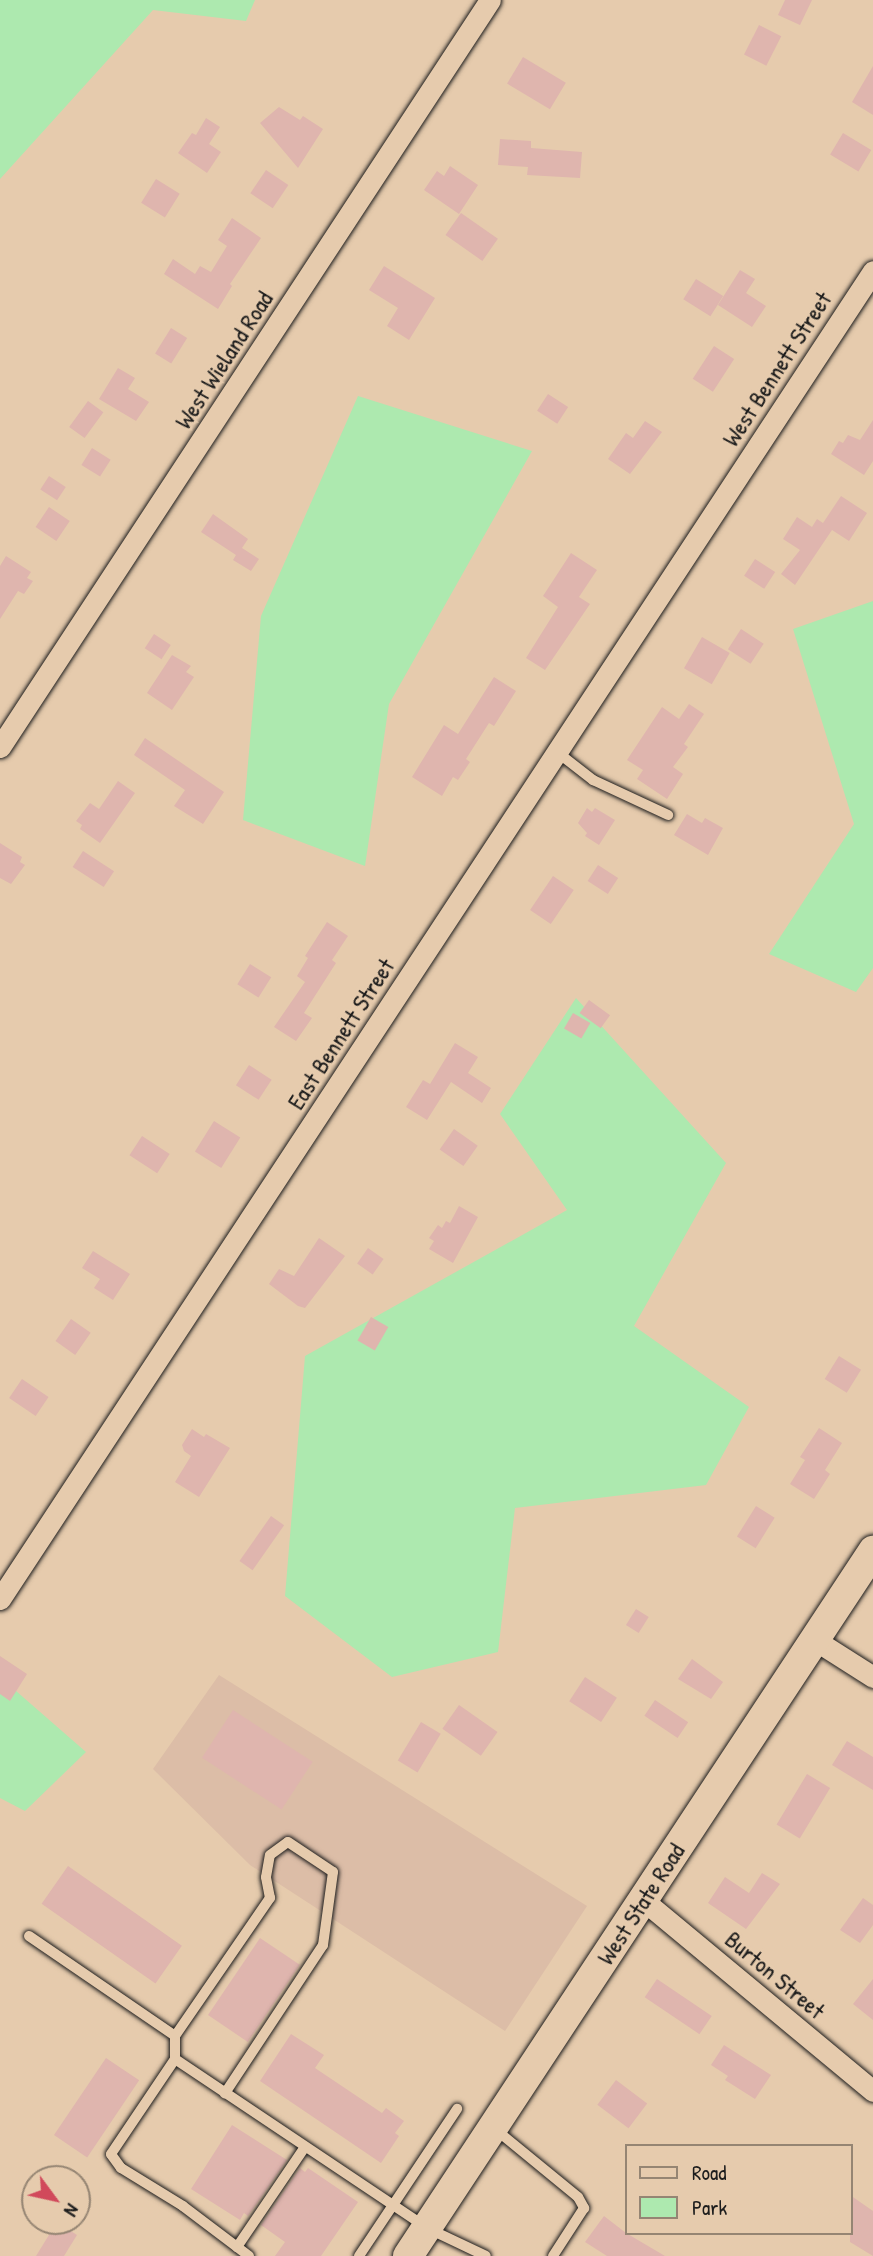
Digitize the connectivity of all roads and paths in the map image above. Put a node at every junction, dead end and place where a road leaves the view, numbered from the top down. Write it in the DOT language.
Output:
graph roads {
  1 [pos="490,0"];
  2 [pos="873,271"];
  3 [pos="724,496"];
  4 [pos="0,747"];
  5 [pos="557,752"];
  6 [pos="668,815"];
  7 [pos="873,1551"];
  8 [pos="0,1598"];
  9 [pos="815,1640"];
  10 [pos="873,1677"];
  11 [pos="643,1900"];
  12 [pos="29,1936"];
  13 [pos="175,2036"];
  14 [pos="175,2059"];
  15 [pos="873,2091"];
  16 [pos="225,2093"];
  17 [pos="457,2109"];
  18 [pos="493,2127"];
  19 [pos="305,2147"];
  20 [pos="393,2205"];
  21 [pos="427,2228"];
  22 [pos="237,2247"];
  23 [pos="249,2256"];
  24 [pos="359,2256"];
  25 [pos="408,2256"];
  26 [pos="486,2256"];
  27 [pos="553,2256"];
  1 -- 4 [label="street, West Wieland Road"];
  2 -- 3 [label="street, West Bennett Street"];
  3 -- 5 [label="street, East Bennett Street"];
  5 -- 6 [label="lane"];
  5 -- 8 [label="street, East Bennett Street"];
  7 -- 9 [label="street, West State Road"];
  9 -- 10 [label="street"];
  9 -- 11 [label="street, West State Road"];
  11 -- 15 [label="street, Burton Street"];
  11 -- 18 [label="street, West State Road"];
  12 -- 13 [label="lane"];
  13 -- 14 [label="lane"];
  13 -- 16 [label="lane"];
  14 -- 16 [label="lane"];
  14 -- 22 [label="lane"];
  16 -- 19 [label="lane"];
  17 -- 20 [label="lane"];
  18 -- 21 [label="street, West State Road"];
  18 -- 27 [label="lane"];
  19 -- 20 [label="lane"];
  19 -- 22 [label="lane"];
  20 -- 21 [label="lane"];
  20 -- 24 [label="lane"];
  21 -- 25 [label="street, West State Road"];
  21 -- 26 [label="lane"];
  22 -- 23 [label="lane"];
}
